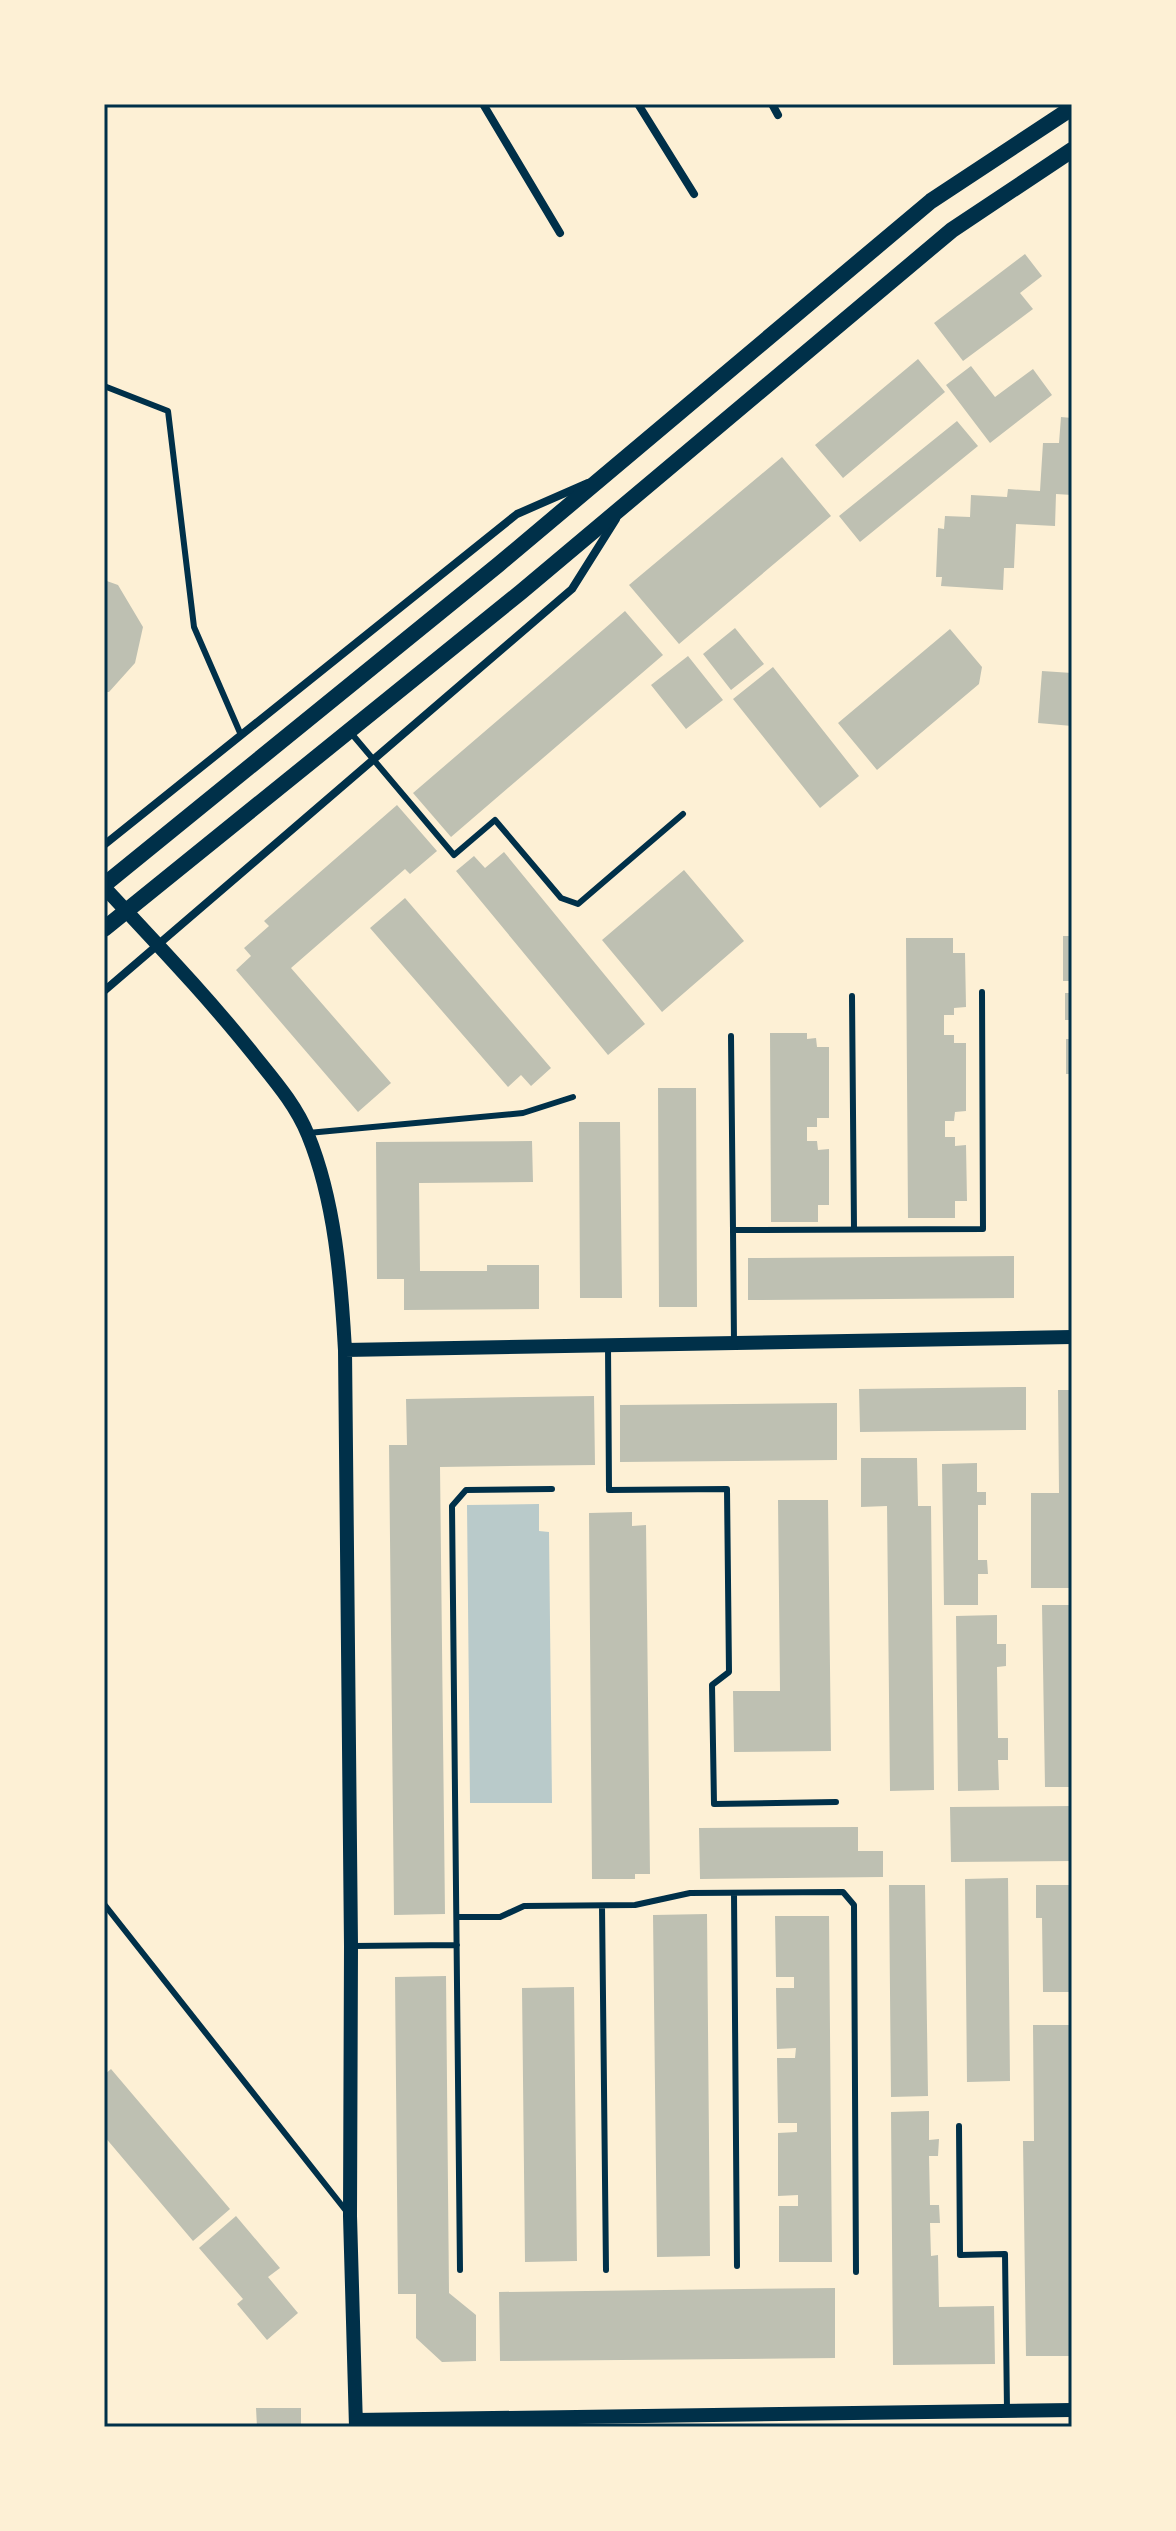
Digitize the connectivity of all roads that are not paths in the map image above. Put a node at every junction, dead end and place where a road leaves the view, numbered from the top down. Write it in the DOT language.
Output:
graph roads {
  1 [pos="483,104"];
  2 [pos="638,104"];
  3 [pos="772,104"];
  4 [pos="1072,108"];
  5 [pos="778,115"];
  6 [pos="1072,150"];
  7 [pos="694,194"];
  8 [pos="560,233"];
  9 [pos="104,386"];
  10 [pos="604,476"];
  11 [pos="626,504"];
  12 [pos="349,731"];
  13 [pos="241,735"];
  14 [pos="373,760"];
  15 [pos="683,814"];
  16 [pos="104,845"];
  17 [pos="104,886"];
  18 [pos="104,929"];
  19 [pos="158,945"];
  20 [pos="104,991"];
  21 [pos="982,992"];
  22 [pos="852,996"];
  23 [pos="731,1036"];
  24 [pos="573,1097"];
  25 [pos="308,1133"];
  26 [pos="854,1229"];
  27 [pos="733,1230"];
  28 [pos="1072,1337"];
  29 [pos="734,1343"];
  30 [pos="608,1345"];
  31 [pos="345,1350"];
  32 [pos="552,1489"];
  33 [pos="836,1802"];
  34 [pos="734,1893"];
  35 [pos="104,1904"];
  36 [pos="602,1906"];
  37 [pos="457,1917"];
  38 [pos="457,1945"];
  39 [pos="351,1946"];
  40 [pos="959,2126"];
  41 [pos="350,2216"];
  42 [pos="737,2266"];
  43 [pos="460,2270"];
  44 [pos="606,2270"];
  45 [pos="856,2272"];
  46 [pos="1007,2410"];
  47 [pos="1072,2410"];
  48 [pos="356,2424"];
  1 -- 8 [label="street"];
  2 -- 7 [label="street"];
  3 -- 5 [label="street"];
  4 -- 10 [label="main road"];
  6 -- 11 [label="main road"];
  9 -- 13 [label="lane"];
  10 -- 13 [label="street"];
  10 -- 17 [label="main road"];
  11 -- 12 [label="main road"];
  11 -- 14 [label="street"];
  12 -- 14 [label="lane"];
  12 -- 18 [label="main road"];
  13 -- 16 [label="street"];
  14 -- 15 [label="lane"];
  14 -- 19 [label="street"];
  17 -- 19 [label="street"];
  19 -- 20 [label="street"];
  19 -- 25 [label="street"];
  21 -- 26 [label="lane"];
  22 -- 26 [label="lane"];
  23 -- 27 [label="lane"];
  24 -- 25 [label="lane"];
  25 -- 31 [label="street"];
  26 -- 27 [label="lane"];
  27 -- 29 [label="lane"];
  28 -- 29 [label="street"];
  29 -- 30 [label="street"];
  30 -- 31 [label="street"];
  30 -- 33 [label="lane"];
  31 -- 39 [label="street"];
  32 -- 37 [label="lane"];
  34 -- 36 [label="lane"];
  34 -- 42 [label="lane"];
  34 -- 45 [label="lane"];
  35 -- 41 [label="lane"];
  36 -- 37 [label="lane"];
  36 -- 44 [label="lane"];
  37 -- 38 [label="lane"];
  38 -- 39 [label="lane"];
  38 -- 43 [label="lane"];
  39 -- 41 [label="street"];
  40 -- 46 [label="lane"];
  41 -- 48 [label="street"];
  46 -- 47 [label="street"];
  46 -- 48 [label="street"];
}
